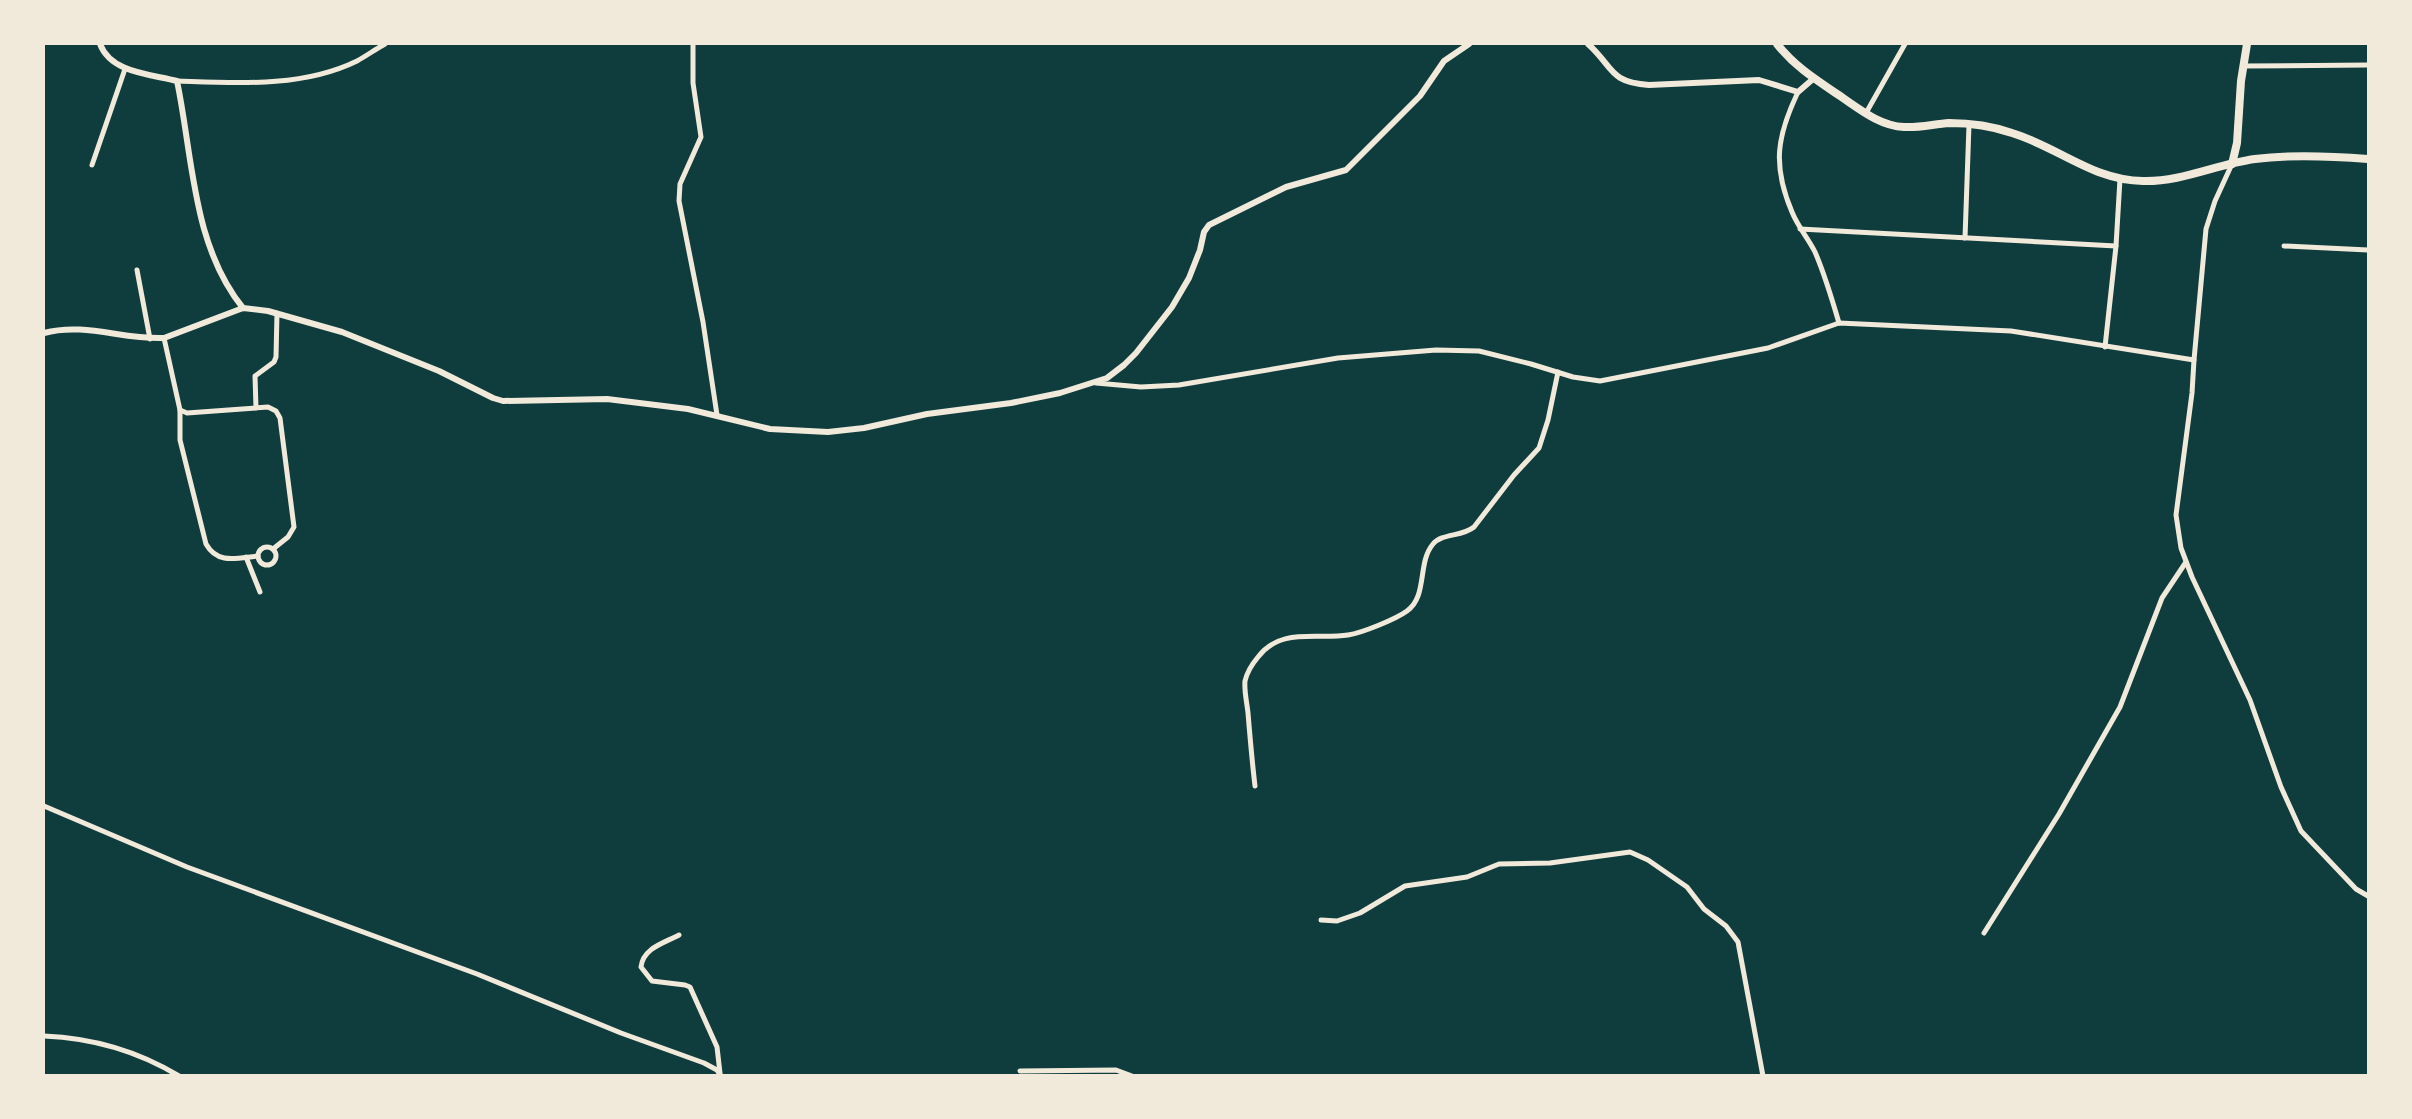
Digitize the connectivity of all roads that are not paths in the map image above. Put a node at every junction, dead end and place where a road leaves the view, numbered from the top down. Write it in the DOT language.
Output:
graph roads {
  1 [pos="100,44"];
  2 [pos="385,44"];
  3 [pos="693,44"];
  4 [pos="1469,44"];
  5 [pos="1588,44"];
  6 [pos="1777,44"];
  7 [pos="1905,44"];
  8 [pos="2247,44"];
  9 [pos="2368,65"];
  10 [pos="2243,66"];
  11 [pos="125,69"];
  12 [pos="1813,79"];
  13 [pos="177,81"];
  14 [pos="1798,92"];
  15 [pos="1866,113"];
  16 [pos="1969,124"];
  17 [pos="2368,159"];
  18 [pos="2232,164"];
  19 [pos="92,165"];
  20 [pos="2120,179"];
  21 [pos="1800,229"];
  22 [pos="1965,238"];
  23 [pos="2116,246"];
  24 [pos="2284,246"];
  25 [pos="2368,250"];
  26 [pos="137,270"];
  27 [pos="243,308"];
  28 [pos="277,314"];
  29 [pos="1839,323"];
  30 [pos="44,333"];
  31 [pos="164,338"];
  32 [pos="150,339"];
  33 [pos="2105,347"];
  34 [pos="2193,360"];
  35 [pos="1558,372"];
  36 [pos="1096,383"];
  37 [pos="256,408"];
  38 [pos="180,410"];
  39 [pos="717,415"];
  40 [pos="273,549"];
  41 [pos="258,556"];
  42 [pos="246,557"];
  43 [pos="2186,562"];
  44 [pos="260,592"];
  45 [pos="1255,786"];
  46 [pos="44,806"];
  47 [pos="2368,896"];
  48 [pos="1321,920"];
  49 [pos="1984,933"];
  50 [pos="679,935"];
  51 [pos="44,1036"];
  52 [pos="1020,1071"];
  53 [pos="721,1075"];
  54 [pos="179,1076"];
  55 [pos="1132,1076"];
  56 [pos="1763,1076"];
  1 -- 11 [label="street"];
  2 -- 13 [label="street"];
  3 -- 39 [label="street"];
  4 -- 36 [label="street"];
  5 -- 14 [label="street"];
  6 -- 12 [label="main road"];
  7 -- 15 [label="street"];
  8 -- 10 [label="main road"];
  9 -- 10 [label="street"];
  10 -- 18 [label="main road"];
  11 -- 13 [label="street"];
  11 -- 19 [label="street"];
  12 -- 14 [label="street"];
  12 -- 15 [label="main road"];
  13 -- 27 [label="street"];
  14 -- 21 [label="street"];
  15 -- 16 [label="main road"];
  16 -- 20 [label="main road"];
  16 -- 22 [label="street"];
  17 -- 18 [label="main road"];
  18 -- 20 [label="main road"];
  18 -- 34 [label="street"];
  20 -- 23 [label="street"];
  21 -- 22 [label="street"];
  21 -- 29 [label="street"];
  22 -- 23 [label="street"];
  23 -- 33 [label="street"];
  24 -- 25 [label="street"];
  26 -- 32 [label="street"];
  27 -- 28 [label="street"];
  27 -- 31 [label="street"];
  28 -- 37 [label="street"];
  28 -- 39 [label="street"];
  29 -- 33 [label="street"];
  29 -- 35 [label="street"];
  30 -- 32 [label="street"];
  31 -- 32 [label="street"];
  31 -- 38 [label="street"];
  33 -- 34 [label="street"];
  34 -- 43 [label="street"];
  35 -- 36 [label="street"];
  35 -- 45 [label="street"];
  36 -- 39 [label="street"];
  37 -- 38 [label="street"];
  37 -- 40 [label="street"];
  38 -- 42 [label="street"];
  40 -- 41 [label="street"];
  40 -- 41 [label="street"];
  41 -- 42 [label="street"];
  42 -- 44 [label="street"];
  43 -- 47 [label="street"];
  43 -- 49 [label="street"];
  46 -- 53 [label="street"];
  48 -- 56 [label="street"];
  50 -- 53 [label="street"];
  51 -- 54 [label="street"];
  52 -- 55 [label="street"];
}
